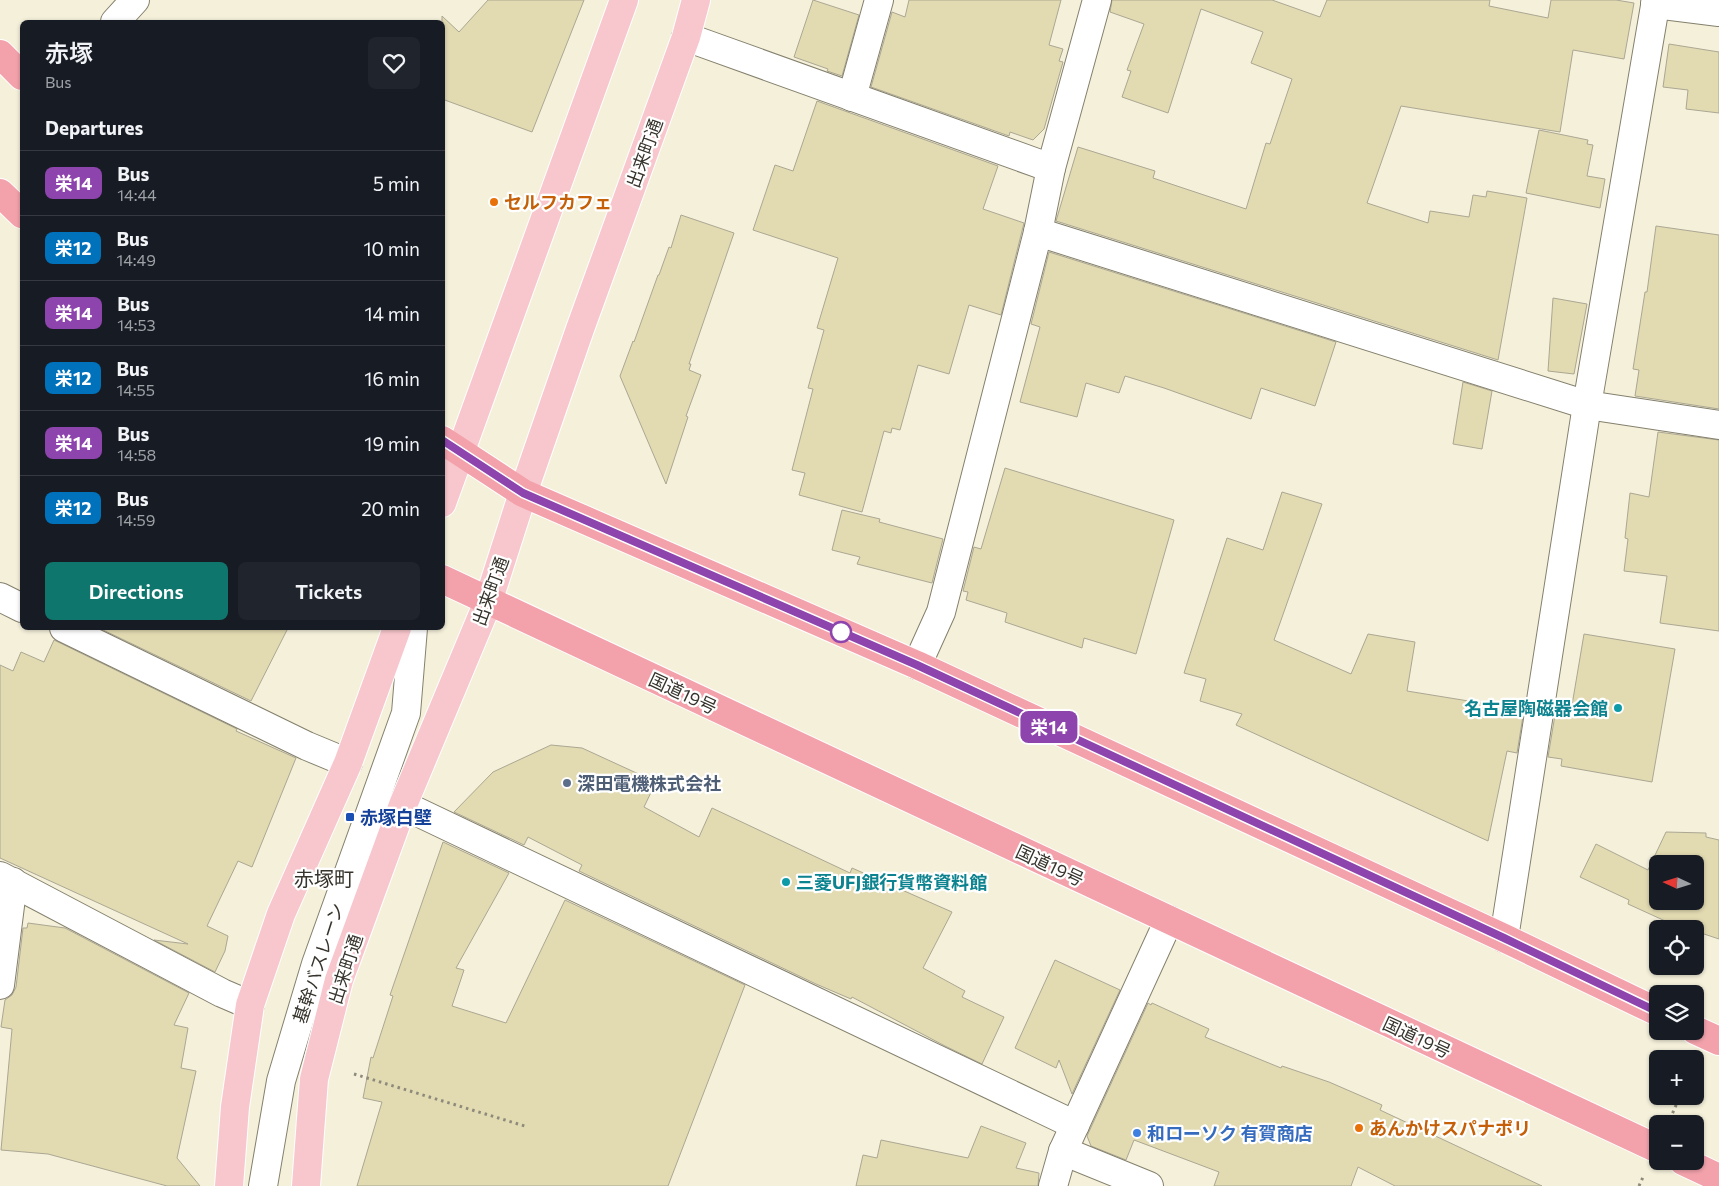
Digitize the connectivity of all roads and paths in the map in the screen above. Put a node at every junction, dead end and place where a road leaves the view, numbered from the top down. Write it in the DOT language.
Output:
graph roads {
  1 [pos="135,0"];
  2 [pos="624,0"];
  3 [pos="696,0"];
  4 [pos="879,0"];
  5 [pos="1097,0"];
  6 [pos="1656,2"];
  7 [pos="1719,12"];
  8 [pos="117,20"];
  9 [pos="686,37"];
  10 [pos="0,54"];
  11 [pos="20,74"];
  12 [pos="852,97"];
  13 [pos="1051,168"];
  14 [pos="0,193"];
  15 [pos="20,212"];
  16 [pos="1038,232"];
  17 [pos="1587,405"];
  18 [pos="1719,425"];
  19 [pos="452,446"];
  20 [pos="445,486"];
  21 [pos="523,493"];
  22 [pos="445,581"];
  23 [pos="0,597"];
  24 [pos="488,602"];
  25 [pos="20,607"];
  26 [pos="68,630"];
  27 [pos="396,630"];
  28 [pos="414,630"];
  29 [pos="917,665"];
  30 [pos="348,763"];
  31 [pos="403,805"];
  32 [pos="7,879"];
  33 [pos="1169,920"];
  34 [pos="1504,938"];
  35 [pos="0,985"];
  36 [pos="250,1005"];
  37 [pos="1649,1008"];
  38 [pos="1704,1034"];
  39 [pos="1719,1041"];
  40 [pos="354,1074"];
  41 [pos="1076,1125"];
  42 [pos="528,1127"];
  43 [pos="1649,1146"];
  44 [pos="1063,1151"];
  45 [pos="1702,1170"];
  46 [pos="1719,1178"];
  47 [pos="230,1186"];
  48 [pos="263,1186"];
  49 [pos="306,1186"];
  50 [pos="1053,1186"];
  51 [pos="1149,1186"];
  1 -- 8 [label="street"];
  2 -- 19 [label="main road"];
  3 -- 9 [label="main road, 出来町通"];
  4 -- 12 [label="street"];
  5 -- 13 [label="street"];
  6 -- 7 [label="street"];
  6 -- 17 [label="street"];
  9 -- 12 [label="street"];
  9 -- 21 [label="main road, 出来町通"];
  10 -- 11 [label="highway"];
  12 -- 13 [label="street"];
  13 -- 16 [label="street"];
  14 -- 15 [label="highway"];
  16 -- 17 [label="street"];
  16 -- 29 [label="street"];
  17 -- 18 [label="street"];
  17 -- 34 [label="street"];
  19 -- 20 [label="main road"];
  19 -- 21 [label="highway"];
  21 -- 24 [label="main road, 出来町通"];
  21 -- 29 [label="highway"];
  22 -- 24 [label="highway, 国道19号"];
  23 -- 25 [label="street"];
  24 -- 31 [label="main road, 出来町通"];
  24 -- 33 [label="highway, 国道19号"];
  26 -- 30 [label="street"];
  27 -- 30 [label="main road"];
  28 -- 48 [label="street, 基幹バスレーン"];
  29 -- 34 [label="highway"];
  30 -- 36 [label="main road"];
  31 -- 41 [label="street"];
  31 -- 49 [label="main road, 出来町通"];
  32 -- 35 [label="street"];
  32 -- 36 [label="street"];
  33 -- 41 [label="street"];
  33 -- 43 [label="highway, 国道19号"];
  34 -- 37 [label="highway"];
  36 -- 47 [label="main road"];
  38 -- 39 [label="highway"];
  40 -- 42 [label="path"];
  41 -- 44 [label="street"];
  44 -- 50 [label="street"];
  44 -- 51 [label="street"];
  45 -- 46 [label="highway"];
}
